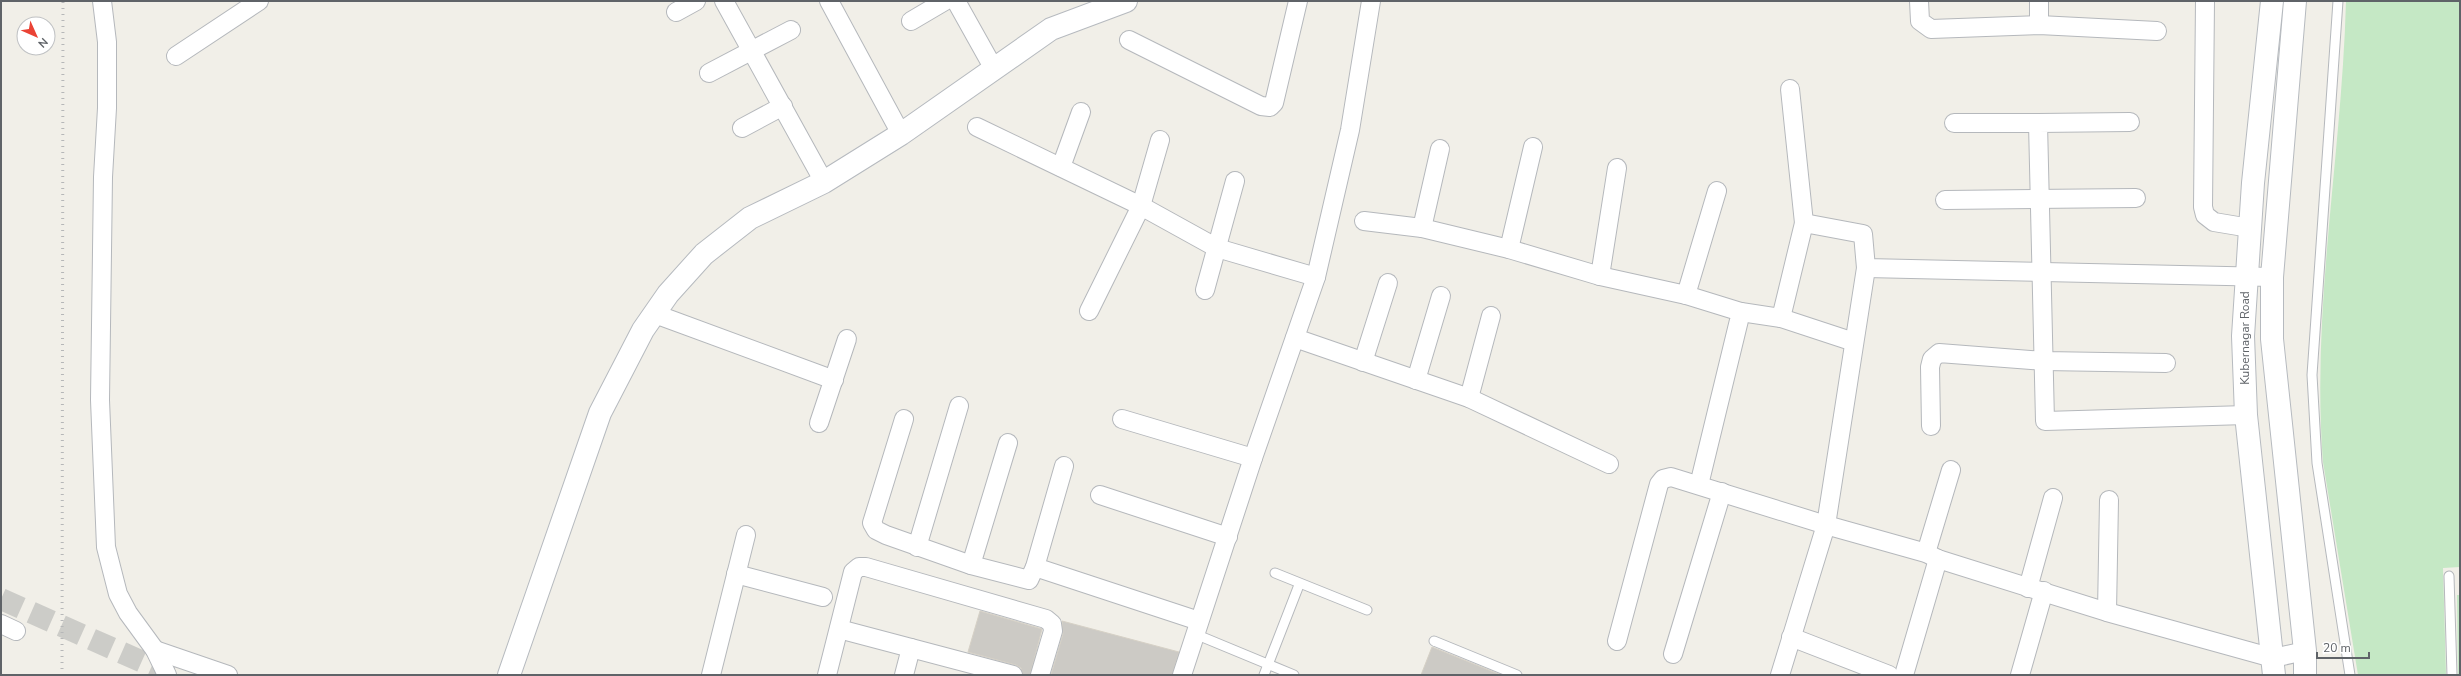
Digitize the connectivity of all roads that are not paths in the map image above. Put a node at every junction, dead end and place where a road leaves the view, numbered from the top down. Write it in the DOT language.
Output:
graph roads {
  1 [pos="102,1"];
  2 [pos="259,1"];
  3 [pos="696,1"];
  4 [pos="724,1"];
  5 [pos="829,1"];
  6 [pos="945,1"];
  7 [pos="956,1"];
  8 [pos="1298,1"];
  9 [pos="1371,1"];
  10 [pos="1919,1"];
  11 [pos="2039,1"];
  12 [pos="2205,1"];
  13 [pos="2272,1"];
  14 [pos="2295,1"];
  15 [pos="2338,1"];
  16 [pos="1116,3"];
  17 [pos="676,12"];
  18 [pos="911,21"];
  19 [pos="2039,25"];
  20 [pos="791,30"];
  21 [pos="2157,31"];
  22 [pos="1129,40"];
  23 [pos="752,51"];
  24 [pos="176,56"];
  25 [pos="994,69"];
  26 [pos="709,73"];
  27 [pos="1790,88"];
  28 [pos="782,106"];
  29 [pos="1081,112"];
  30 [pos="2130,122"];
  31 [pos="1954,123"];
  32 [pos="2038,123"];
  33 [pos="977,127"];
  34 [pos="742,128"];
  35 [pos="901,134"];
  36 [pos="1160,140"];
  37 [pos="1534,147"];
  38 [pos="1440,149"];
  39 [pos="1061,167"];
  40 [pos="1617,168"];
  41 [pos="1236,181"];
  42 [pos="824,182"];
  43 [pos="1717,191"];
  44 [pos="2136,198"];
  45 [pos="1945,200"];
  46 [pos="2041,200"];
  47 [pos="1141,206"];
  48 [pos="1364,221"];
  49 [pos="1804,223"];
  50 [pos="1422,228"];
  51 [pos="2250,228"];
  52 [pos="1217,248"];
  53 [pos="1509,249"];
  54 [pos="1866,268"];
  55 [pos="2043,271"];
  56 [pos="1600,276"];
  57 [pos="1316,277"];
  58 [pos="2246,277"];
  59 [pos="2272,277"];
  60 [pos="1388,283"];
  61 [pos="1205,290"];
  62 [pos="1686,295"];
  63 [pos="1441,296"];
  64 [pos="1089,311"];
  65 [pos="1741,312"];
  66 [pos="654,314"];
  67 [pos="1491,316"];
  68 [pos="1781,318"];
  69 [pos="1295,338"];
  70 [pos="847,339"];
  71 [pos="1854,342"];
  72 [pos="2044,361"];
  73 [pos="1363,362"];
  74 [pos="2166,363"];
  75 [pos="834,380"];
  76 [pos="1416,380"];
  77 [pos="1469,398"];
  78 [pos="959,406"];
  79 [pos="2246,415"];
  80 [pos="1122,418"];
  81 [pos="904,419"];
  82 [pos="819,423"];
  83 [pos="1931,426"];
  84 [pos="1008,443"];
  85 [pos="1252,458"];
  86 [pos="1609,464"];
  87 [pos="1064,466"];
  88 [pos="1951,470"];
  89 [pos="1699,485"];
  90 [pos="1722,492"];
  91 [pos="1100,494"];
  92 [pos="2053,498"];
  93 [pos="2108,500"];
  94 [pos="1826,525"];
  95 [pos="746,535"];
  96 [pos="1228,537"];
  97 [pos="917,547"];
  98 [pos="1932,556"];
  99 [pos="971,565"];
  100 [pos="1035,567"];
  101 [pos="1275,573"];
  102 [pos="736,574"];
  103 [pos="2449,576"];
  104 [pos="1299,585"];
  105 [pos="2036,590"];
  106 [pos="823,597"];
  107 [pos="1367,610"];
  108 [pos="2107,612"];
  109 [pos="1197,628"];
  110 [pos="840,629"];
  111 [pos="1791,637"];
  112 [pos="1434,641"];
  113 [pos="1616,641"];
  114 [pos="911,648"];
  115 [pos="156,650"];
  116 [pos="2305,651"];
  117 [pos="1673,654"];
  118 [pos="1267,665"];
  119 [pos="2274,666"];
  120 [pos="958,668"];
  121 [pos="167,675"];
  122 [pos="228,675"];
  123 [pos="509,675"];
  124 [pos="711,675"];
  125 [pos="827,675"];
  126 [pos="904,675"];
  127 [pos="1013,675"];
  128 [pos="1040,675"];
  129 [pos="1182,675"];
  130 [pos="1264,675"];
  131 [pos="1294,675"];
  132 [pos="1517,675"];
  133 [pos="1780,675"];
  134 [pos="1889,675"];
  135 [pos="1904,675"];
  136 [pos="2020,675"];
  137 [pos="2305,675"];
  138 [pos="2350,675"];
  139 [pos="2452,675"];
  1 -- 115 [label="street"];
  2 -- 24 [label="street"];
  3 -- 17 [label="street"];
  4 -- 23 [label="street"];
  5 -- 35 [label="street"];
  6 -- 18 [label="street"];
  7 -- 25 [label="street"];
  8 -- 22 [label="street"];
  9 -- 57 [label="street"];
  10 -- 19 [label="street"];
  11 -- 19 [label="street"];
  12 -- 51 [label="street"];
  13 -- 51 [label="street, Kubernagar Road"];
  14 -- 59 [label="street"];
  15 -- 138 [label="lane"];
  16 -- 25 [label="street"];
  19 -- 21 [label="street"];
  20 -- 23 [label="street"];
  23 -- 26 [label="street"];
  23 -- 28 [label="street"];
  25 -- 35 [label="street"];
  27 -- 49 [label="street"];
  28 -- 34 [label="street"];
  28 -- 42 [label="street"];
  29 -- 39 [label="street"];
  30 -- 32 [label="street"];
  31 -- 32 [label="street"];
  32 -- 46 [label="street"];
  33 -- 39 [label="street"];
  35 -- 42 [label="street"];
  36 -- 47 [label="street"];
  37 -- 53 [label="street"];
  38 -- 50 [label="street"];
  39 -- 47 [label="street"];
  40 -- 56 [label="street"];
  41 -- 52 [label="street"];
  42 -- 66 [label="street"];
  43 -- 62 [label="street"];
  44 -- 46 [label="street"];
  45 -- 46 [label="street"];
  46 -- 55 [label="street"];
  47 -- 52 [label="street"];
  47 -- 64 [label="street"];
  48 -- 50 [label="street"];
  49 -- 54 [label="street"];
  49 -- 68 [label="street"];
  50 -- 53 [label="street"];
  51 -- 58 [label="street, Kubernagar Road"];
  52 -- 57 [label="street"];
  52 -- 61 [label="street"];
  53 -- 56 [label="street"];
  54 -- 55 [label="street"];
  54 -- 71 [label="street"];
  55 -- 58 [label="street"];
  55 -- 72 [label="street"];
  56 -- 62 [label="street"];
  57 -- 69 [label="street"];
  58 -- 59 [label="street"];
  58 -- 79 [label="street, Kubernagar Road"];
  59 -- 116 [label="street"];
  60 -- 73 [label="street"];
  62 -- 65 [label="street"];
  63 -- 76 [label="street"];
  65 -- 68 [label="street"];
  65 -- 89 [label="street"];
  66 -- 75 [label="street"];
  66 -- 123 [label="street"];
  67 -- 77 [label="street"];
  68 -- 71 [label="street"];
  69 -- 73 [label="street"];
  69 -- 85 [label="street"];
  70 -- 75 [label="street"];
  71 -- 94 [label="street"];
  72 -- 74 [label="street"];
  72 -- 79 [label="street"];
  72 -- 83 [label="street"];
  73 -- 76 [label="street"];
  75 -- 82 [label="street"];
  76 -- 77 [label="street"];
  77 -- 86 [label="street"];
  78 -- 97 [label="street"];
  79 -- 119 [label="street, Kubernagar Road"];
  80 -- 85 [label="street"];
  81 -- 97 [label="street"];
  84 -- 99 [label="street"];
  85 -- 96 [label="street"];
  87 -- 100 [label="street"];
  88 -- 98 [label="street"];
  89 -- 90 [label="street"];
  89 -- 113 [label="street"];
  90 -- 94 [label="street"];
  90 -- 117 [label="street"];
  91 -- 96 [label="street"];
  92 -- 105 [label="street"];
  93 -- 108 [label="street"];
  94 -- 98 [label="street"];
  94 -- 111 [label="street"];
  95 -- 102 [label="street"];
  96 -- 109 [label="street"];
  97 -- 99 [label="street"];
  98 -- 105 [label="street"];
  98 -- 135 [label="street"];
  99 -- 100 [label="street"];
  100 -- 109 [label="street"];
  101 -- 104 [label="lane"];
  102 -- 106 [label="street"];
  102 -- 124 [label="street"];
  103 -- 139 [label="lane"];
  104 -- 107 [label="lane"];
  104 -- 118 [label="lane"];
  105 -- 108 [label="street"];
  105 -- 136 [label="street"];
  108 -- 119 [label="street"];
  109 -- 118 [label="lane"];
  109 -- 129 [label="street"];
  110 -- 114 [label="street"];
  110 -- 125 [label="street"];
  110 -- 128 [label="street"];
  111 -- 133 [label="street"];
  111 -- 134 [label="street"];
  112 -- 132 [label="lane"];
  114 -- 120 [label="street"];
  114 -- 126 [label="street"];
  115 -- 121 [label="street"];
  115 -- 122 [label="street"];
  116 -- 119 [label="street"];
  116 -- 137 [label="street"];
  118 -- 130 [label="lane"];
  118 -- 131 [label="lane"];
  120 -- 127 [label="street"];
}
